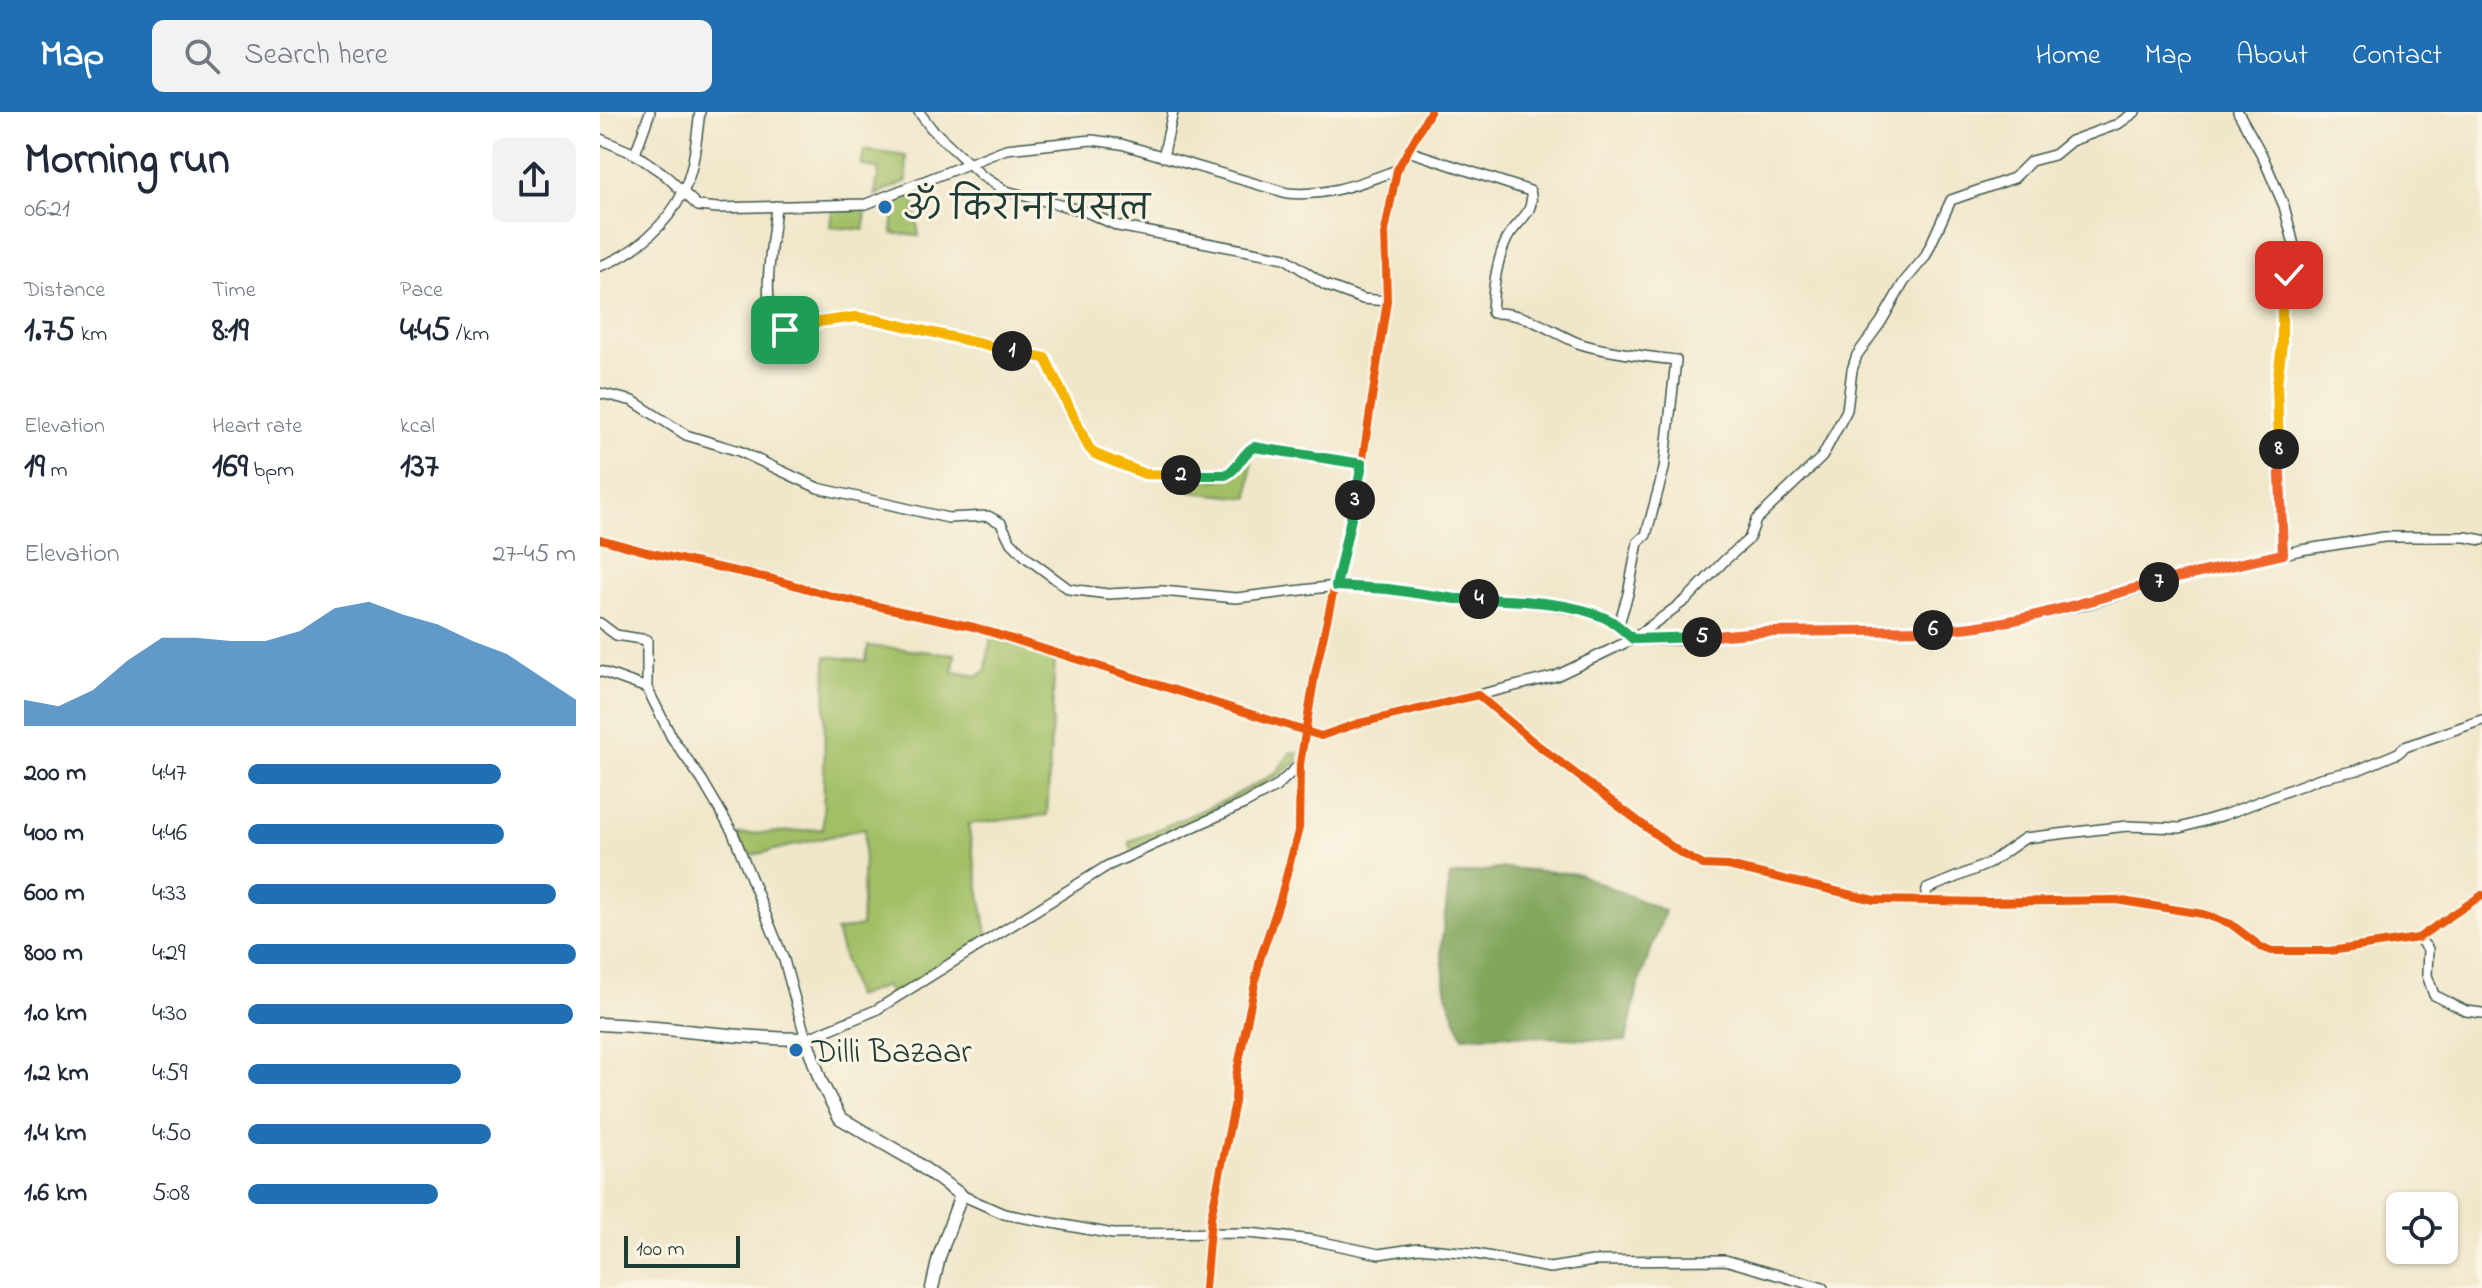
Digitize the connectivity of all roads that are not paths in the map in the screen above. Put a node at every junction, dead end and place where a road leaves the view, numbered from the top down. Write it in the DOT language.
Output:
graph roads {
  1 [pos="650,112"];
  2 [pos="700,112"];
  3 [pos="919,112"];
  4 [pos="1173,112"];
  5 [pos="1430,112"];
  6 [pos="2135,112"];
  7 [pos="2238,112"];
  8 [pos="600,139"];
  9 [pos="1408,151"];
  10 [pos="635,154"];
  11 [pos="1163,157"];
  12 [pos="968,162"];
  13 [pos="1397,170"];
  14 [pos="683,194"];
  15 [pos="776,206"];
  16 [pos="600,266"];
  17 [pos="1387,301"];
  18 [pos="600,393"];
  19 [pos="1362,464"];
  20 [pos="600,539"];
  21 [pos="2482,540"];
  22 [pos="2283,554"];
  23 [pos="1336,586"];
  24 [pos="600,623"];
  25 [pos="1618,627"];
  26 [pos="1633,639"];
  27 [pos="600,671"];
  28 [pos="647,688"];
  29 [pos="1478,695"];
  30 [pos="2482,720"];
  31 [pos="1305,730"];
  32 [pos="1300,764"];
  33 [pos="2482,895"];
  34 [pos="1925,901"];
  35 [pos="2418,938"];
  36 [pos="2482,1013"];
  37 [pos="600,1024"];
  38 [pos="806,1039"];
  39 [pos="961,1195"];
  40 [pos="1210,1234"];
  41 [pos="932,1288"];
  42 [pos="1205,1288"];
  43 [pos="1823,1288"];
  1 -- 10 [label="street"];
  2 -- 14 [label="street"];
  3 -- 12 [label="street"];
  4 -- 11 [label="street"];
  5 -- 9 [label="street"];
  6 -- 26 [label="street"];
  7 -- 22 [label="street"];
  8 -- 10 [label="street"];
  9 -- 13 [label="street"];
  9 -- 25 [label="street"];
  10 -- 14 [label="street"];
  11 -- 12 [label="street"];
  11 -- 13 [label="street"];
  12 -- 15 [label="street"];
  12 -- 17 [label="street"];
  13 -- 17 [label="street"];
  14 -- 15 [label="street"];
  14 -- 16 [label="street"];
  15 -- 19 [label="street"];
  17 -- 19 [label="street"];
  18 -- 23 [label="street"];
  19 -- 23 [label="street"];
  20 -- 31 [label="street"];
  21 -- 22 [label="street"];
  22 -- 26 [label="street"];
  23 -- 25 [label="street"];
  23 -- 31 [label="street"];
  24 -- 28 [label="street"];
  25 -- 26 [label="street"];
  26 -- 29 [label="street"];
  27 -- 28 [label="street"];
  28 -- 38 [label="street"];
  29 -- 31 [label="street"];
  29 -- 34 [label="street"];
  30 -- 34 [label="street"];
  31 -- 32 [label="street"];
  32 -- 38 [label="street"];
  32 -- 40 [label="street"];
  33 -- 35 [label="street"];
  34 -- 35 [label="street"];
  35 -- 36 [label="street"];
  37 -- 38 [label="street"];
  38 -- 39 [label="street"];
  39 -- 40 [label="street"];
  39 -- 41 [label="street"];
  40 -- 42 [label="street"];
  40 -- 43 [label="street"];
}
